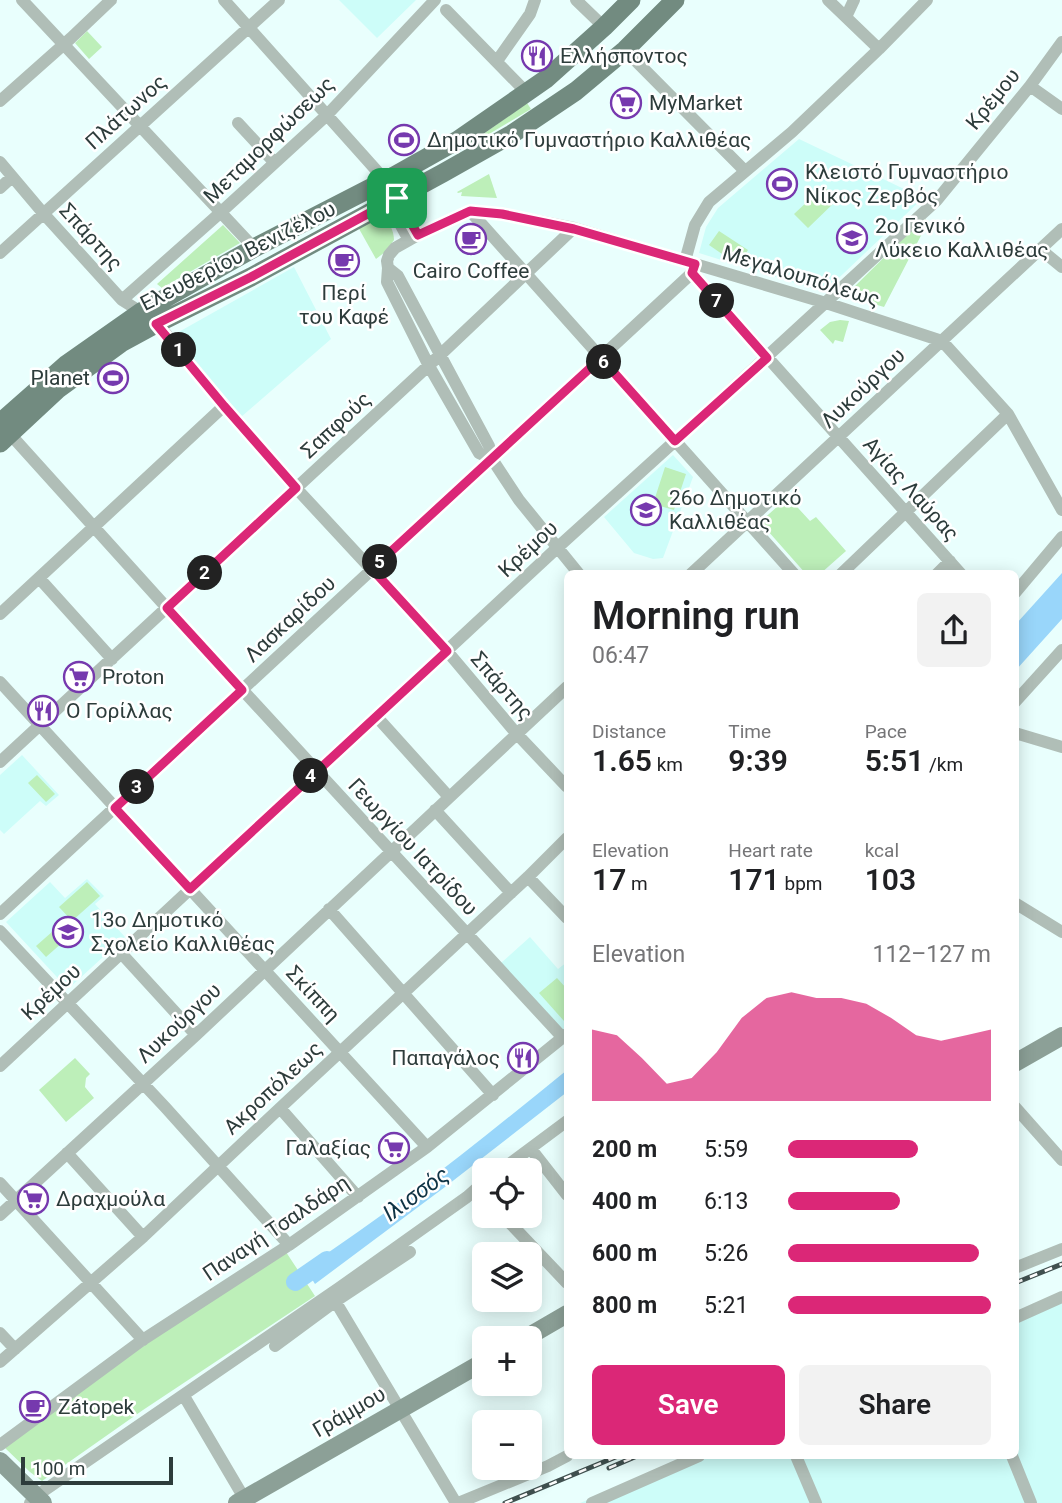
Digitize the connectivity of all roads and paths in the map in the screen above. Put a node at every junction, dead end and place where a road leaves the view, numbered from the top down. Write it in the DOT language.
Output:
graph roads {
  1 [pos="22,0"];
  2 [pos="111,0"];
  3 [pos="224,0"];
  4 [pos="279,0"];
  5 [pos="435,0"];
  6 [pos="535,0"];
  7 [pos="576,0"];
  8 [pos="631,0"];
  9 [pos="675,0"];
  10 [pos="828,0"];
  11 [pos="854,0"];
  12 [pos="927,0"];
  13 [pos="446,10"];
  14 [pos="846,18"];
  15 [pos="248,27"];
  16 [pos="604,27"];
  17 [pos="1062,42"];
  18 [pos="63,46"];
  19 [pos="879,49"];
  20 [pos="625,50"];
  21 [pos="497,61"];
  22 [pos="1030,86"];
  23 [pos="527,93"];
  24 [pos="0,101"];
  25 [pos="1062,109"];
  26 [pos="327,115"];
  27 [pos="238,123"];
  28 [pos="140,126"];
  29 [pos="0,162"];
  30 [pos="274,162"];
  31 [pos="746,171"];
  32 [pos="12,177"];
  33 [pos="386,180"];
  34 [pos="0,188"];
  35 [pos="392,201"];
  36 [pos="470,211"];
  37 [pos="43,213"];
  38 [pos="220,213"];
  39 [pos="574,229"];
  40 [pos="1062,229"];
  41 [pos="413,238"];
  42 [pos="254,248"];
  43 [pos="1040,249"];
  44 [pos="0,253"];
  45 [pos="691,266"];
  46 [pos="1062,267"];
  47 [pos="388,268"];
  48 [pos="527,274"];
  49 [pos="122,300"];
  50 [pos="826,303"];
  51 [pos="149,318"];
  52 [pos="942,341"];
  53 [pos="440,355"];
  54 [pos="601,358"];
  55 [pos="767,358"];
  56 [pos="429,366"];
  57 [pos="224,406"];
  58 [pos="1008,414"];
  59 [pos="3,433"];
  60 [pos="838,438"];
  61 [pos="675,441"];
  62 [pos="492,459"];
  63 [pos="296,488"];
  64 [pos="1062,510"];
  65 [pos="907,512"];
  66 [pos="747,522"];
  67 [pos="93,526"];
  68 [pos="1062,537"];
  69 [pos="557,548"];
  70 [pos="950,561"];
  71 [pos="372,569"];
  72 [pos="576,570"];
  73 [pos="695,570"];
  74 [pos="790,570"];
  75 [pos="845,570"];
  76 [pos="941,570"];
  77 [pos="958,570"];
  78 [pos="39,578"];
  79 [pos="1019,588"];
  80 [pos="167,608"];
  81 [pos="0,614"];
  82 [pos="1062,650"];
  83 [pos="447,651"];
  84 [pos="112,659"];
  85 [pos="0,682"];
  86 [pos="242,690"];
  87 [pos="564,690"];
  88 [pos="1019,698"];
  89 [pos="376,716"];
  90 [pos="40,726"];
  91 [pos="516,733"];
  92 [pos="1019,734"];
  93 [pos="1062,747"];
  94 [pos="0,762"];
  95 [pos="317,771"];
  96 [pos="564,784"];
  97 [pos="449,797"];
  98 [pos="115,808"];
  99 [pos="435,810"];
  100 [pos="564,841"];
  101 [pos="391,852"];
  102 [pos="528,877"];
  103 [pos="190,889"];
  104 [pos="511,893"];
  105 [pos="1019,905"];
  106 [pos="329,909"];
  107 [pos="0,914"];
  108 [pos="564,915"];
  109 [pos="0,931"];
  110 [pos="1062,932"];
  111 [pos="467,934"];
  112 [pos="121,953"];
  113 [pos="264,970"];
  114 [pos="404,993"];
  115 [pos="68,1002"];
  116 [pos="196,1035"];
  117 [pos="564,1035"];
  118 [pos="1062,1036"];
  119 [pos="564,1037"];
  120 [pos="340,1052"];
  121 [pos="1019,1061"];
  122 [pos="0,1066"];
  123 [pos="143,1083"];
  124 [pos="494,1095"];
  125 [pos="280,1108"];
  126 [pos="1019,1112"];
  127 [pos="564,1123"];
  128 [pos="427,1147"];
  129 [pos="531,1149"];
  130 [pos="67,1153"];
  131 [pos="518,1158"];
  132 [pos="1062,1160"];
  133 [pos="217,1166"];
  134 [pos="0,1183"];
  135 [pos="564,1191"];
  136 [pos="472,1193"];
  137 [pos="358,1197"];
  138 [pos="16,1200"];
  139 [pos="0,1215"];
  140 [pos="515,1228"];
  141 [pos="143,1237"];
  142 [pos="289,1245"];
  143 [pos="1062,1249"];
  144 [pos="410,1252"];
  145 [pos="1019,1266"];
  146 [pos="564,1280"];
  147 [pos="90,1283"];
  148 [pos="334,1297"];
  149 [pos="1062,1297"];
  150 [pos="564,1316"];
  151 [pos="1019,1316"];
  152 [pos="542,1329"];
  153 [pos="0,1333"];
  154 [pos="143,1340"];
  155 [pos="275,1346"];
  156 [pos="15,1349"];
  157 [pos="0,1362"];
  158 [pos="472,1368"];
  159 [pos="184,1396"];
  160 [pos="399,1409"];
  161 [pos="0,1445"];
  162 [pos="564,1458"];
  163 [pos="693,1459"];
  164 [pos="797,1459"];
  165 [pos="1013,1459"];
  166 [pos="0,1461"];
  167 [pos="616,1498"];
  168 [pos="35,1502"];
  169 [pos="243,1502"];
  170 [pos="457,1503"];
  171 [pos="592,1503"];
  172 [pos="816,1503"];
  173 [pos="1031,1503"];
  1 -- 18 [label="street"];
  2 -- 18 [label="street"];
  3 -- 15 [label="street"];
  4 -- 15 [label="street, Πλάτωνος"];
  5 -- 26 [label="street, Μεταμορφώσεως"];
  6 -- 21 [label="street"];
  7 -- 16 [label="street"];
  8 -- 16 [label="main road, Ελευθερίου Βενιζέλου"];
  9 -- 20 [label="main road, Ελευθερίου Βενιζέλου"];
  10 -- 14 [label="street"];
  11 -- 14 [label="street"];
  12 -- 19 [label="street"];
  13 -- 21 [label="street"];
  14 -- 19 [label="street"];
  15 -- 26 [label="street"];
  15 -- 28 [label="street, Πλάτωνος"];
  16 -- 23 [label="main road, Ελευθερίου Βενιζέλου"];
  17 -- 22 [label="street, Κρέμου"];
  18 -- 24 [label="street"];
  18 -- 28 [label="street"];
  19 -- 31 [label="street"];
  20 -- 31 [label="street"];
  20 -- 35 [label="main road, Ελευθερίου Βενιζέλου"];
  21 -- 23 [label="street"];
  22 -- 25 [label="street"];
  22 -- 50 [label="street, Κρέμου"];
  23 -- 33 [label="main road, Ελευθερίου Βενιζέλου"];
  26 -- 30 [label="street, Μεταμορφώσεως"];
  26 -- 33 [label="street"];
  27 -- 30 [label="street"];
  28 -- 37 [label="street, Πλάτωνος"];
  28 -- 38 [label="street"];
  29 -- 32 [label="street, Σπάρτης"];
  30 -- 38 [label="street, Μεταμορφώσεως"];
  31 -- 45 [label="street"];
  32 -- 34 [label="street"];
  32 -- 37 [label="street, Σπάρτης"];
  33 -- 35 [label="street"];
  33 -- 42 [label="main road, Ελευθερίου Βενιζέλου"];
  35 -- 41 [label="street"];
  35 -- 51 [label="main road, Ελευθερίου Βενιζέλου"];
  36 -- 39 [label="street, Μεγαλουπόλεως"];
  36 -- 41 [label="street"];
  36 -- 48 [label="street"];
  37 -- 44 [label="street, Πλάτωνος"];
  37 -- 49 [label="street, Σπάρτης"];
  38 -- 42 [label="street"];
  38 -- 49 [label="street, Μεταμορφώσεως"];
  39 -- 45 [label="street, Μεγαλουπόλεως"];
  39 -- 48 [label="street, Σαπφούς"];
  40 -- 43 [label="street, Λυκούργου"];
  41 -- 47 [label="street"];
  42 -- 51 [label="main road, Ελευθερίου Βενιζέλου"];
  43 -- 46 [label="street"];
  43 -- 52 [label="street, Λυκούργου"];
  45 -- 50 [label="street, Μεγαλουπόλεως"];
  45 -- 54 [label="street, Λασκαρίδου"];
  45 -- 55 [label="street, Αγίας Λαύρας"];
  47 -- 53 [label="street"];
  47 -- 56 [label="street"];
  48 -- 53 [label="street, Σαπφούς"];
  48 -- 54 [label="street"];
  49 -- 51 [label="street, Σπάρτης"];
  50 -- 52 [label="street, Μεγαλουπόλεως"];
  50 -- 55 [label="street, Κρέμου"];
  51 -- 57 [label="street, Σπάρτης"];
  51 -- 59 [label="main road, Ελευθερίου Βενιζέλου"];
  52 -- 58 [label="street, Μεγαλουπόλεως"];
  52 -- 60 [label="street, Λυκούργου"];
  53 -- 56 [label="street, Σαπφούς"];
  53 -- 62 [label="street"];
  54 -- 61 [label="street"];
  54 -- 62 [label="street, Λασκαρίδου"];
  55 -- 60 [label="street, Αγίας Λαύρας"];
  55 -- 61 [label="street, Κρέμου"];
  56 -- 62 [label="street"];
  56 -- 63 [label="street, Σαπφούς"];
  57 -- 63 [label="street, Σπάρτης"];
  57 -- 67 [label="street"];
  58 -- 64 [label="street, Μεγαλουπόλεως"];
  58 -- 65 [label="street"];
  59 -- 67 [label="street, Γεωργίου Ιατρίδου"];
  60 -- 65 [label="street, Αγίας Λαύρας"];
  60 -- 66 [label="street, Λυκούργου"];
  61 -- 66 [label="street"];
  61 -- 69 [label="street, Κρέμου"];
  62 -- 69 [label="street"];
  62 -- 71 [label="street, Λασκαρίδου"];
  63 -- 71 [label="street, Σπάρτης"];
  63 -- 80 [label="street, Σαπφούς"];
  65 -- 70 [label="street, Αγίας Λαύρας"];
  65 -- 75 [label="street"];
  66 -- 73 [label="street, Λυκούργου"];
  66 -- 74 [label="street"];
  67 -- 78 [label="street"];
  67 -- 80 [label="street, Γεωργίου Ιατρίδου"];
  68 -- 79 [label="street"];
  69 -- 72 [label="street"];
  69 -- 83 [label="street, Κρέμου"];
  70 -- 76 [label="street"];
  70 -- 77 [label="street, Αγίας Λαύρας"];
  71 -- 83 [label="street, Σπάρτης"];
  71 -- 86 [label="street, Λασκαρίδου"];
  78 -- 81 [label="street"];
  78 -- 84 [label="street"];
  80 -- 84 [label="street, Σαπφούς"];
  80 -- 86 [label="street, Γεωργίου Ιατρίδου"];
  82 -- 88 [label="street"];
  83 -- 89 [label="street, Κρέμου"];
  83 -- 91 [label="street, Σπάρτης"];
  84 -- 90 [label="street, Σαπφούς"];
  85 -- 90 [label="street, Σκίππη"];
  86 -- 95 [label="street, Γεωργίου Ιατρίδου"];
  86 -- 98 [label="street, Λασκαρίδου"];
  87 -- 91 [label="street, Λυκούργου"];
  89 -- 95 [label="street, Κρέμου"];
  89 -- 97 [label="street"];
  90 -- 94 [label="street, Σαπφούς"];
  90 -- 98 [label="street, Σκίππη"];
  91 -- 96 [label="street, Σπάρτης"];
  91 -- 97 [label="street, Λυκούργου"];
  92 -- 93 [label="street"];
  95 -- 101 [label="street, Γεωργίου Ιατρίδου"];
  95 -- 103 [label="street, Κρέμου"];
  97 -- 99 [label="street, Λυκούργου"];
  98 -- 103 [label="street, Σκίππη"];
  98 -- 107 [label="street, Λασκαρίδου"];
  99 -- 101 [label="street, Λυκούργου"];
  99 -- 104 [label="street"];
  100 -- 102 [label="street, Ακροπόλεως"];
  101 -- 106 [label="street, Λυκούργου"];
  101 -- 111 [label="street, Γεωργίου Ιατρίδου"];
  102 -- 104 [label="street, Ακροπόλεως"];
  102 -- 108 [label="street"];
  103 -- 112 [label="street, Κρέμου"];
  103 -- 113 [label="street, Σκίππη"];
  104 -- 111 [label="street, Ακροπόλεως"];
  105 -- 110 [label="street"];
  106 -- 113 [label="street, Λυκούργου"];
  106 -- 114 [label="street"];
  109 -- 115 [label="street"];
  111 -- 114 [label="street, Ακροπόλεως"];
  111 -- 117 [label="street, Γεωργίου Ιατρίδου"];
  112 -- 115 [label="street, Κρέμου"];
  112 -- 116 [label="street"];
  113 -- 116 [label="street, Λυκούργου"];
  113 -- 120 [label="street, Σκίππη"];
  114 -- 120 [label="street, Ακροπόλεως"];
  114 -- 124 [label="street"];
  115 -- 122 [label="street, Κρέμου"];
  115 -- 123 [label="street"];
  116 -- 123 [label="street, Λυκούργου"];
  118 -- 121 [label="street"];
  119 -- 124 [label="street, Παναγή Τσαλδάρη"];
  120 -- 125 [label="street, Ακροπόλεως"];
  120 -- 128 [label="street, Σκίππη"];
  123 -- 130 [label="street, Λυκούργου"];
  123 -- 133 [label="street"];
  124 -- 128 [label="street, Παναγή Τσαλδάρη"];
  125 -- 133 [label="street, Ακροπόλεως"];
  125 -- 137 [label="street"];
  126 -- 132 [label="street"];
  127 -- 129 [label="street"];
  128 -- 137 [label="street, Παναγή Τσαλδάρη"];
  129 -- 131 [label="street"];
  129 -- 135 [label="street"];
  130 -- 138 [label="street, Λυκούργου"];
  130 -- 141 [label="street"];
  133 -- 141 [label="street, Ακροπόλεως"];
  133 -- 142 [label="street"];
  134 -- 138 [label="street"];
  136 -- 148 [label="street"];
  137 -- 142 [label="street, Παναγή Τσαλδάρη"];
  138 -- 139 [label="street, Λυκούργου"];
  138 -- 147 [label="street"];
  140 -- 146 [label="street"];
  141 -- 147 [label="street, Ακροπόλεως"];
  142 -- 154 [label="street, Παναγή Τσαλδάρη"];
  143 -- 145 [label="street"];
  144 -- 148 [label="street"];
  147 -- 154 [label="street"];
  147 -- 156 [label="street, Ακροπόλεως"];
  148 -- 155 [label="street"];
  148 -- 159 [label="street"];
  148 -- 160 [label="street"];
  149 -- 151 [label="street"];
  150 -- 152 [label="street"];
  153 -- 156 [label="street"];
  154 -- 161 [label="street, Παναγή Τσαλδάρη"];
  156 -- 157 [label="street, Ακροπόλεως"];
  158 -- 160 [label="street, Γράμμου"];
  159 -- 168 [label="street"];
  159 -- 169 [label="street"];
  160 -- 169 [label="street, Γράμμου"];
  160 -- 170 [label="street"];
  162 -- 170 [label="street"];
  163 -- 167 [label="street"];
  164 -- 172 [label="street"];
  165 -- 173 [label="street"];
  166 -- 168 [label="street"];
  167 -- 171 [label="street"];
}
